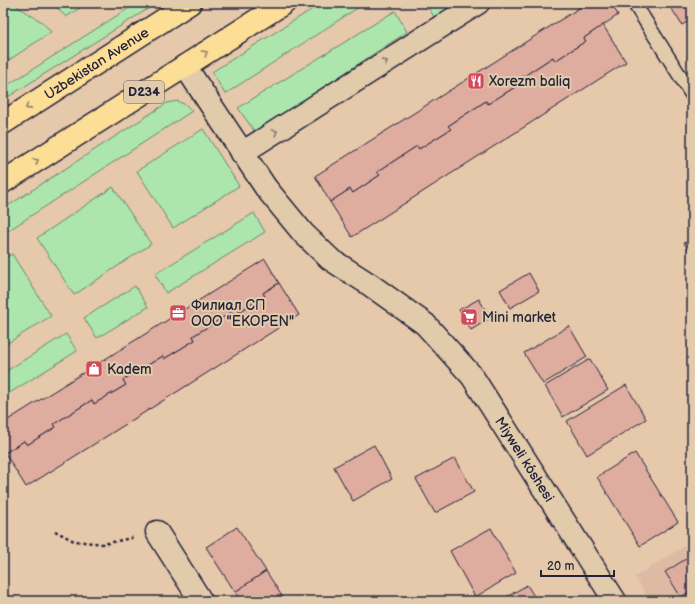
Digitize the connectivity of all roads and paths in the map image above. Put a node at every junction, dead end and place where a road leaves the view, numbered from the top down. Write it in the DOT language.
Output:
graph roads {
  1 [pos="190,3"];
  2 [pos="284,3"];
  3 [pos="478,3"];
  4 [pos="634,3"];
  5 [pos="185,66"];
  6 [pos="692,95"];
  7 [pos="3,123"];
  8 [pos="242,152"];
  9 [pos="3,182"];
  10 [pos="55,531"];
  11 [pos="157,532"];
  12 [pos="201,601"];
  13 [pos="615,601"];
  1 -- 7 [label="main road, Uzbekistan Avenue, one-way"];
  5 -- 2 [label="main road, D234, one-way"];
  8 -- 3 [label="street, one-way"];
  4 -- 6 [label="lane"];
  5 -- 8 [label="street, Miyweli kóshesi"];
  9 -- 5 [label="main road, D234, one-way"];
  8 -- 13 [label="street, Miyweli kóshesi"];
  10 -- 11 [label="path"];
  11 -- 12 [label="street"];
}
